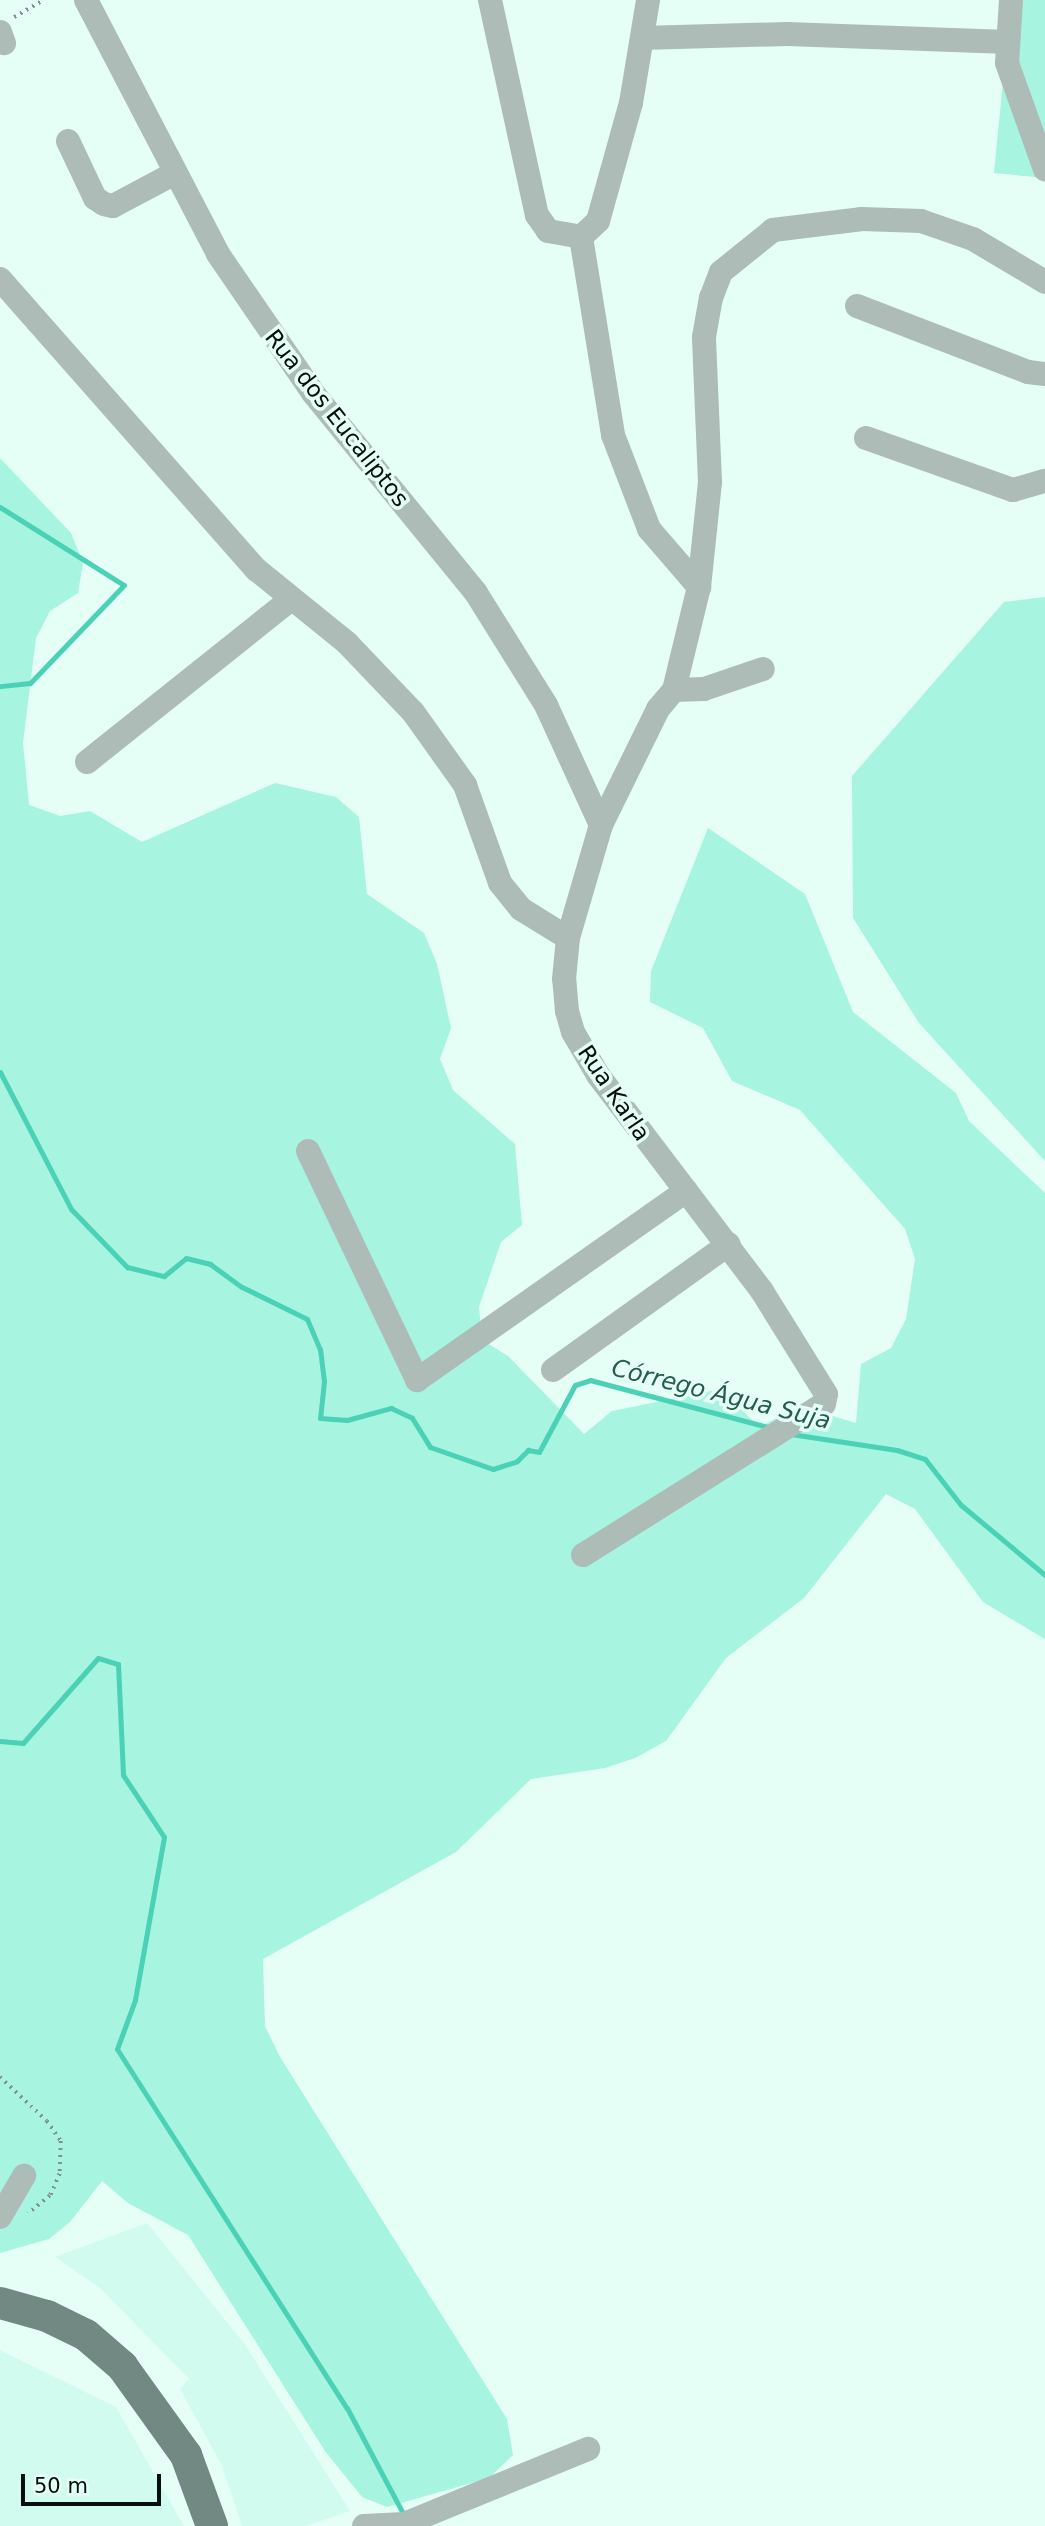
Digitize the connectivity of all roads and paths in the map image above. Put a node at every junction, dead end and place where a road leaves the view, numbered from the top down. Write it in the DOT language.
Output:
graph roads {
  1 [pos="43,0"];
  2 [pos="86,0"];
  3 [pos="648,0"];
  4 [pos="1011,0"];
  5 [pos="491,1"];
  6 [pos="5,31"];
  7 [pos="642,38"];
  8 [pos="1008,42"];
  9 [pos="68,141"];
  10 [pos="1045,169"];
  11 [pos="175,173"];
  12 [pos="581,237"];
  13 [pos="0,279"];
  14 [pos="1045,282"];
  15 [pos="856,306"];
  16 [pos="1045,374"];
  17 [pos="866,438"];
  18 [pos="1045,481"];
  19 [pos="699,587"];
  20 [pos="291,599"];
  21 [pos="762,669"];
  22 [pos="674,690"];
  23 [pos="88,762"];
  24 [pos="601,825"];
  25 [pos="568,938"];
  26 [pos="308,1151"];
  27 [pos="686,1191"];
  28 [pos="729,1244"];
  29 [pos="553,1370"];
  30 [pos="583,1555"];
  31 [pos="0,2077"];
  32 [pos="24,2176"];
  33 [pos="9,2218"];
  34 [pos="1,2303"];
  35 [pos="588,2449"];
  36 [pos="212,2526"];
  37 [pos="365,2526"];
  1 -- 6 [label="path"];
  2 -- 11 [label="street, Rua dos Eucaliptos"];
  3 -- 7 [label="street"];
  4 -- 8 [label="street"];
  5 -- 12 [label="street"];
  7 -- 8 [label="street"];
  7 -- 12 [label="street"];
  8 -- 10 [label="street"];
  9 -- 11 [label="street"];
  11 -- 24 [label="street, Rua dos Eucaliptos"];
  12 -- 19 [label="street"];
  13 -- 20 [label="street"];
  14 -- 19 [label="street"];
  15 -- 16 [label="street"];
  17 -- 18 [label="street"];
  19 -- 22 [label="street"];
  20 -- 23 [label="street"];
  20 -- 25 [label="street"];
  21 -- 22 [label="street"];
  22 -- 24 [label="street, Rua Karla"];
  24 -- 25 [label="street, Rua Karla"];
  25 -- 27 [label="street, Rua Karla"];
  26 -- 27 [label="street"];
  27 -- 28 [label="street, Rua Karla"];
  28 -- 29 [label="street"];
  28 -- 30 [label="street, Rua Karla"];
  31 -- 33 [label="path"];
  32 -- 33 [label="street"];
  34 -- 36 [label="main road"];
  35 -- 37 [label="street"];
}
